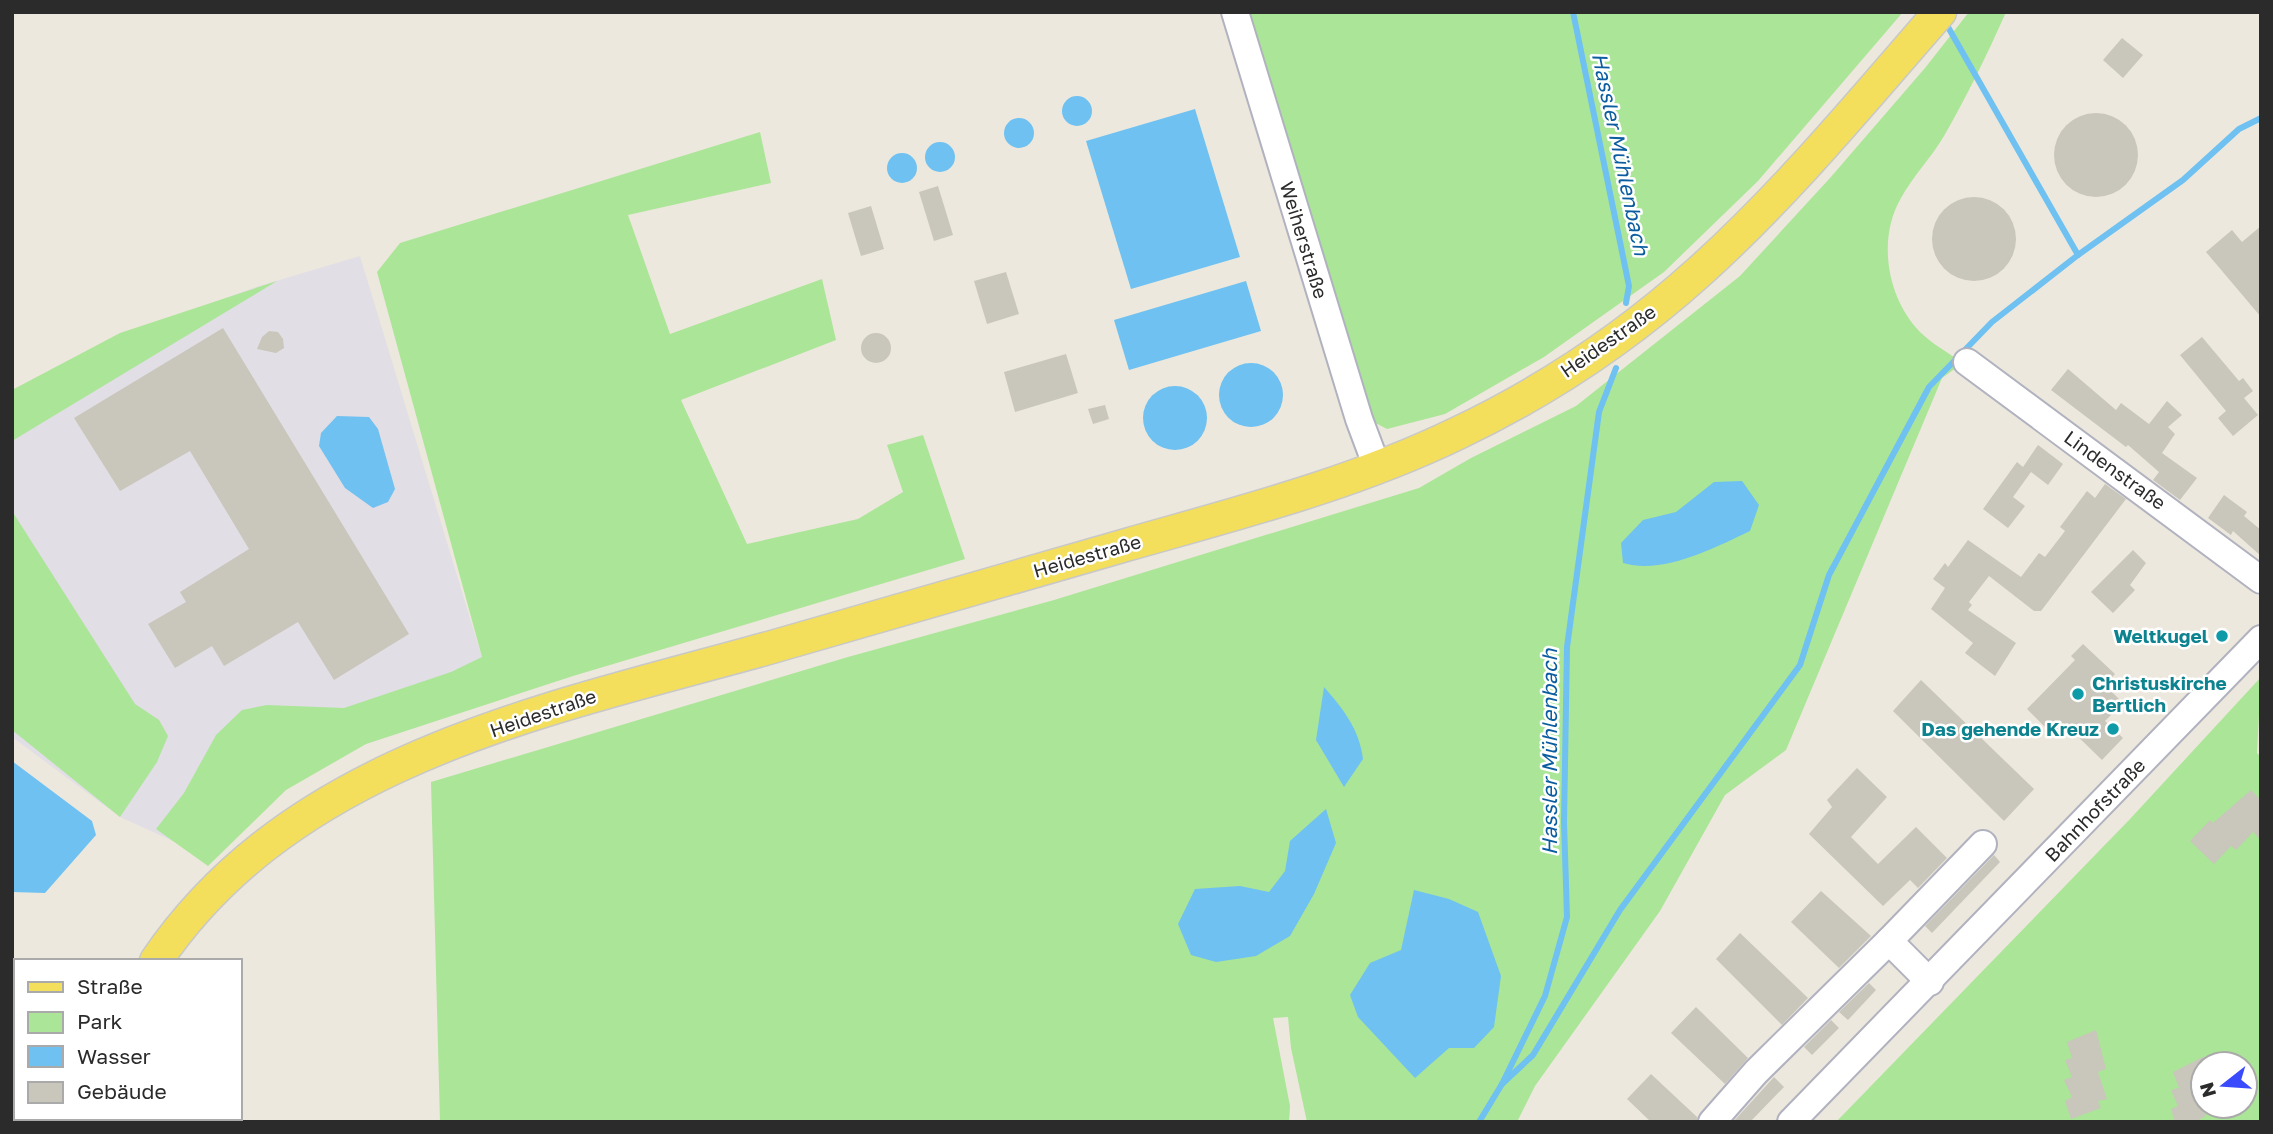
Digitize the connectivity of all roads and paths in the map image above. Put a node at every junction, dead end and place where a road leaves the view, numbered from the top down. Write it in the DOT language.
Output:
graph roads {
  1 [pos="1235,12"];
  2 [pos="1935,17"];
  3 [pos="1967,362"];
  4 [pos="1377,467"];
  5 [pos="2261,580"];
  6 [pos="2261,639"];
  7 [pos="1983,844"];
  8 [pos="1889,941"];
  9 [pos="158,959"];
  10 [pos="1930,982"];
  11 [pos="1712,1122"];
  12 [pos="1791,1122"];
  1 -- 4 [label="street, Weiherstraße"];
  2 -- 4 [label="main road, Heidestraße"];
  3 -- 5 [label="street, Lindenstraße"];
  4 -- 9 [label="main road, Heidestraße"];
  6 -- 10 [label="street, Bahnhofstraße"];
  7 -- 8 [label="street"];
  8 -- 10 [label="street"];
  8 -- 11 [label="street"];
  10 -- 12 [label="street, Bahnhofstraße"];
}
